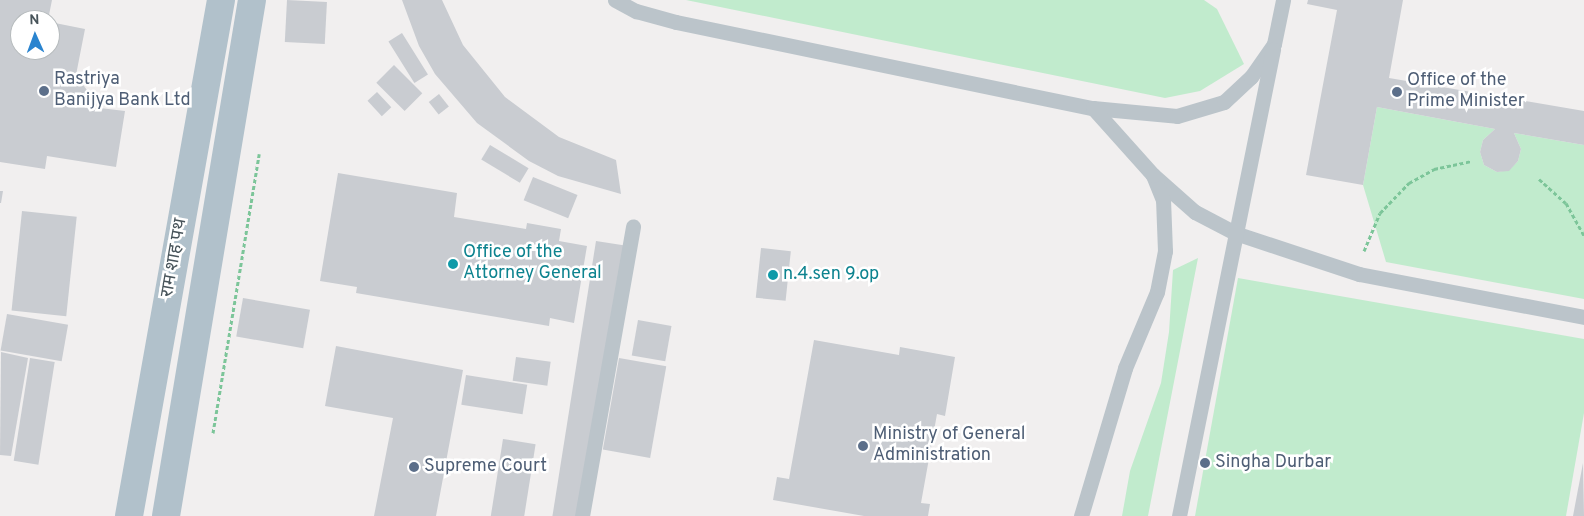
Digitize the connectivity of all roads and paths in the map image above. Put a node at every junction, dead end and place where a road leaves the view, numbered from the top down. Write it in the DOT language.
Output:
graph roads {
  1 [pos="221,0"];
  2 [pos="252,0"];
  3 [pos="615,0"];
  4 [pos="1283,0"];
  5 [pos="1274,44"];
  6 [pos="1093,108"];
  7 [pos="260,150"];
  8 [pos="1471,161"];
  9 [pos="1153,175"];
  10 [pos="1539,179"];
  11 [pos="633,226"];
  12 [pos="1236,233"];
  13 [pos="1584,235"];
  14 [pos="1359,274"];
  15 [pos="1584,317"];
  16 [pos="212,436"];
  17 [pos="129,516"];
  18 [pos="166,516"];
  19 [pos="582,516"];
  20 [pos="1082,516"];
  21 [pos="1179,516"];
  1 -- 17 [label="main road, राम शाह पथ"];
  2 -- 18 [label="main road, राम शाह पथ"];
  3 -- 6 [label="lane"];
  4 -- 5 [label="lane"];
  5 -- 6 [label="lane"];
  5 -- 12 [label="lane"];
  6 -- 9 [label="lane"];
  7 -- 16 [label="path"];
  8 -- 14 [label="path"];
  9 -- 12 [label="lane"];
  9 -- 20 [label="lane"];
  10 -- 13 [label="path"];
  11 -- 19 [label="lane"];
  12 -- 14 [label="lane"];
  12 -- 21 [label="lane"];
  14 -- 15 [label="lane"];
}
